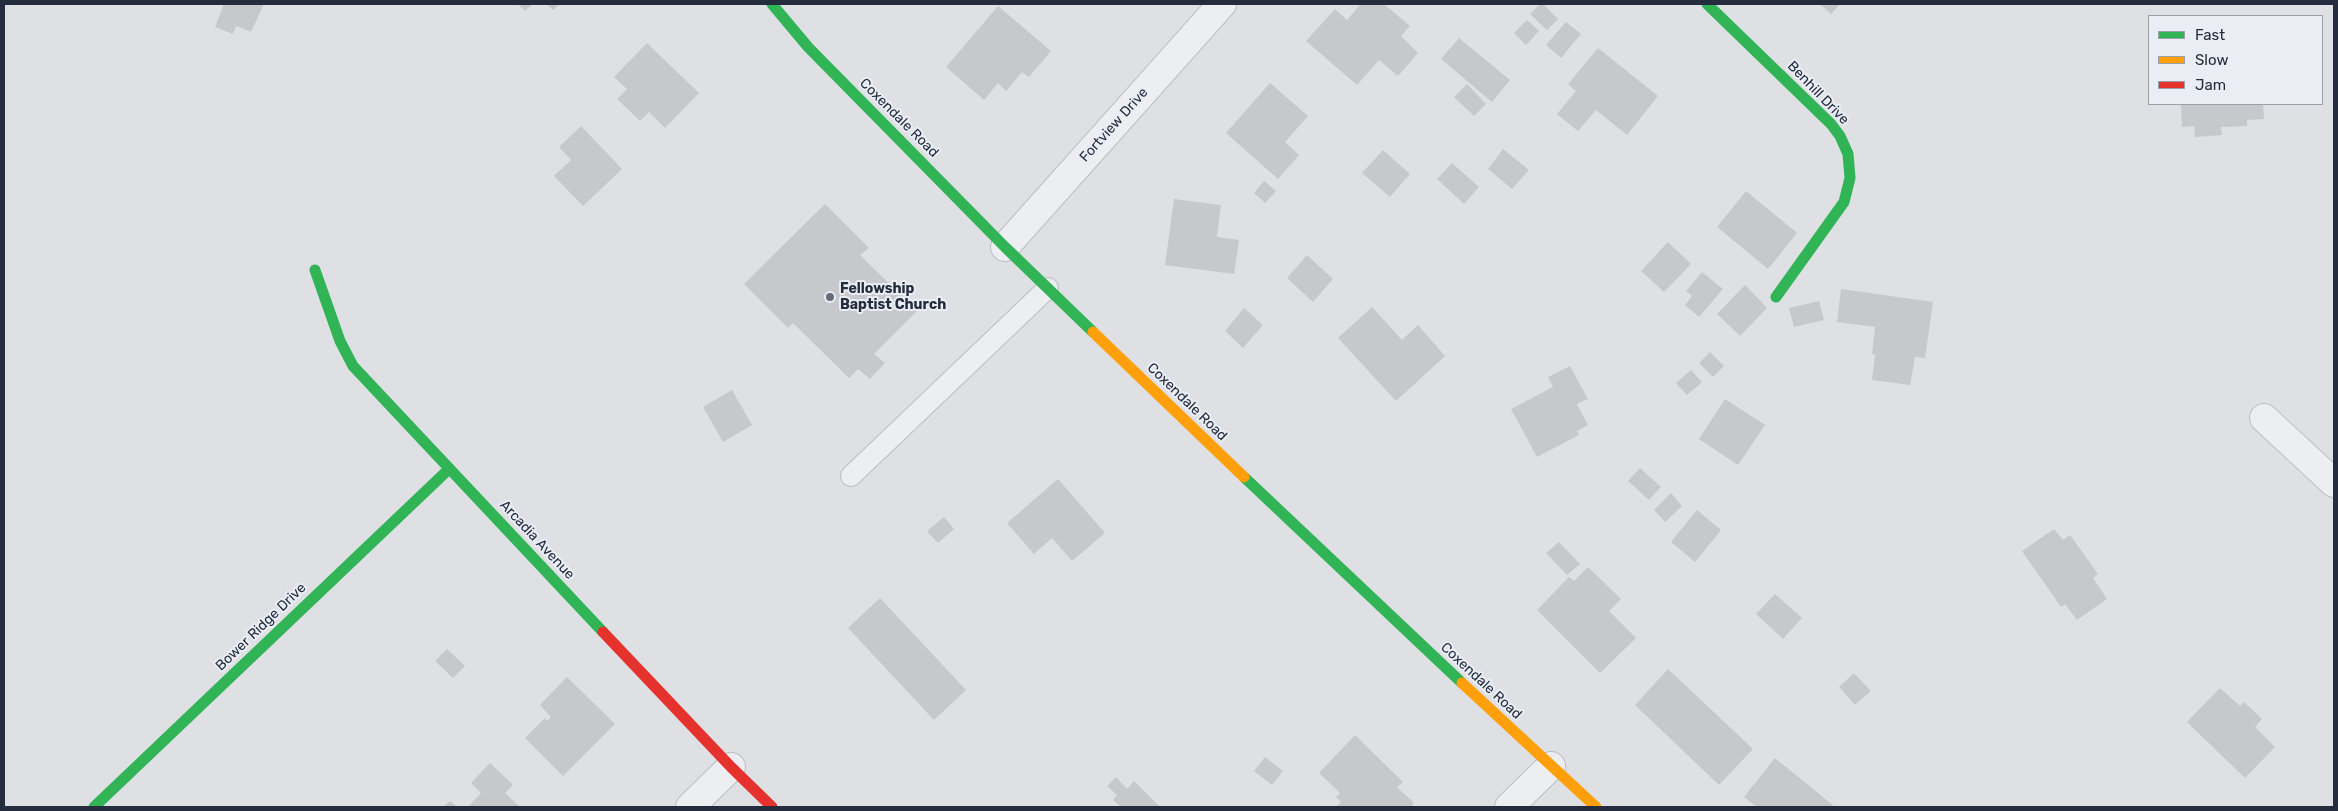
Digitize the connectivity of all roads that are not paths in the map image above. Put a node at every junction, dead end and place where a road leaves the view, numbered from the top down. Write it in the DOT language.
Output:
graph roads {
  1 [pos="772,4"];
  2 [pos="1222,4"];
  3 [pos="1707,4"];
  4 [pos="1005,247"];
  5 [pos="315,270"];
  6 [pos="1048,288"];
  7 [pos="1776,297"];
  8 [pos="2264,418"];
  9 [pos="449,469"];
  10 [pos="851,476"];
  11 [pos="2334,482"];
  12 [pos="1551,766"];
  13 [pos="731,767"];
  14 [pos="94,807"];
  15 [pos="690,807"];
  16 [pos="772,807"];
  17 [pos="1509,807"];
  18 [pos="1596,807"];
  1 -- 4 [label="street, Coxendale Road"];
  2 -- 4 [label="street, Fortview Drive"];
  3 -- 7 [label="street, Benhill Drive"];
  4 -- 6 [label="street, Coxendale Road"];
  5 -- 9 [label="street, Arcadia Avenue"];
  6 -- 10 [label="lane"];
  6 -- 12 [label="street, Coxendale Road"];
  8 -- 11 [label="street"];
  9 -- 13 [label="street, Arcadia Avenue"];
  9 -- 14 [label="street, Bower Ridge Drive"];
  12 -- 17 [label="street"];
  12 -- 18 [label="street, Coxendale Road"];
  13 -- 15 [label="street"];
  13 -- 16 [label="street, Arcadia Avenue"];
}
